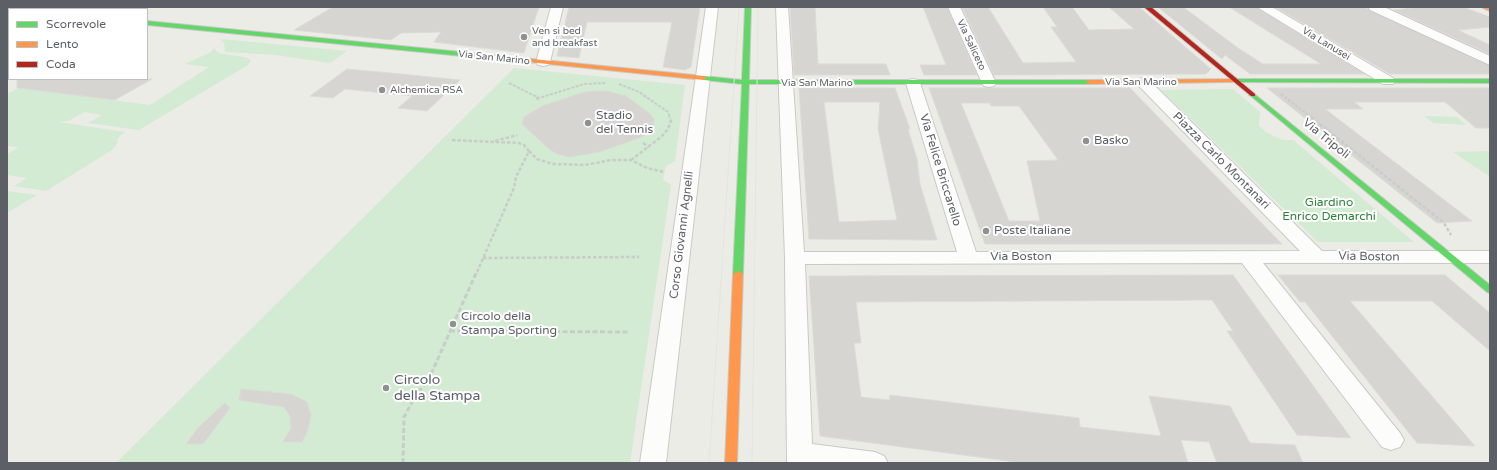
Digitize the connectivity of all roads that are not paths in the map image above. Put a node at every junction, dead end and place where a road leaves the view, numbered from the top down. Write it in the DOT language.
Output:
graph roads {
  1 [pos="557,7"];
  2 [pos="712,7"];
  3 [pos="748,7"];
  4 [pos="782,7"];
  5 [pos="954,7"];
  6 [pos="1147,7"];
  7 [pos="1263,7"];
  8 [pos="1374,7"];
  9 [pos="1485,7"];
  10 [pos="1490,9"];
  11 [pos="148,23"];
  12 [pos="1490,61"];
  13 [pos="543,62"];
  14 [pos="702,79"];
  15 [pos="1388,81"];
  16 [pos="1490,81"];
  17 [pos="746,82"];
  18 [pos="1143,82"];
  19 [pos="1237,82"];
  20 [pos="786,83"];
  21 [pos="914,83"];
  22 [pos="989,83"];
  23 [pos="968,257"];
  24 [pos="1247,257"];
  25 [pos="1317,257"];
  26 [pos="796,258"];
  27 [pos="1451,258"];
  28 [pos="1490,258"];
  29 [pos="1490,290"];
  30 [pos="1391,440"];
  31 [pos="800,458"];
  32 [pos="653,463"];
  33 [pos="731,463"];
  34 [pos="875,463"];
  1 -- 13 [label="street"];
  2 -- 14 [label="street, Corso Giovanni Agnelli"];
  3 -- 17 [label="street"];
  4 -- 20 [label="street"];
  5 -- 22 [label="street, Via Saliceto"];
  6 -- 19 [label="street, Via Tripoli"];
  7 -- 15 [label="street, Via Lanusei"];
  8 -- 12 [label="street"];
  9 -- 10 [label="street"];
  11 -- 13 [label="street, Via San Marino"];
  13 -- 14 [label="street, Via San Marino"];
  14 -- 17 [label="street, Via San Marino"];
  14 -- 32 [label="street, Corso Giovanni Agnelli"];
  15 -- 16 [label="street, Via San Marino"];
  15 -- 19 [label="street, Via San Marino"];
  17 -- 20 [label="street, Via San Marino"];
  17 -- 33 [label="street"];
  18 -- 19 [label="street, Via San Marino"];
  18 -- 22 [label="street, Via San Marino"];
  18 -- 25 [label="street, Piazza Carlo Montanari"];
  19 -- 27 [label="street, Via Tripoli"];
  20 -- 21 [label="street, Via San Marino"];
  20 -- 26 [label="street"];
  21 -- 22 [label="street, Via San Marino"];
  21 -- 23 [label="street, Via Felice Briccarello"];
  23 -- 24 [label="street, Via Boston"];
  23 -- 26 [label="street, Via Boston"];
  24 -- 25 [label="street, Via Boston"];
  24 -- 30 [label="street"];
  25 -- 27 [label="street, Via Boston"];
  26 -- 31 [label="street"];
  27 -- 28 [label="street, Via Boston"];
  27 -- 29 [label="street, Via Tripoli"];
  31 -- 34 [label="street"];
}
